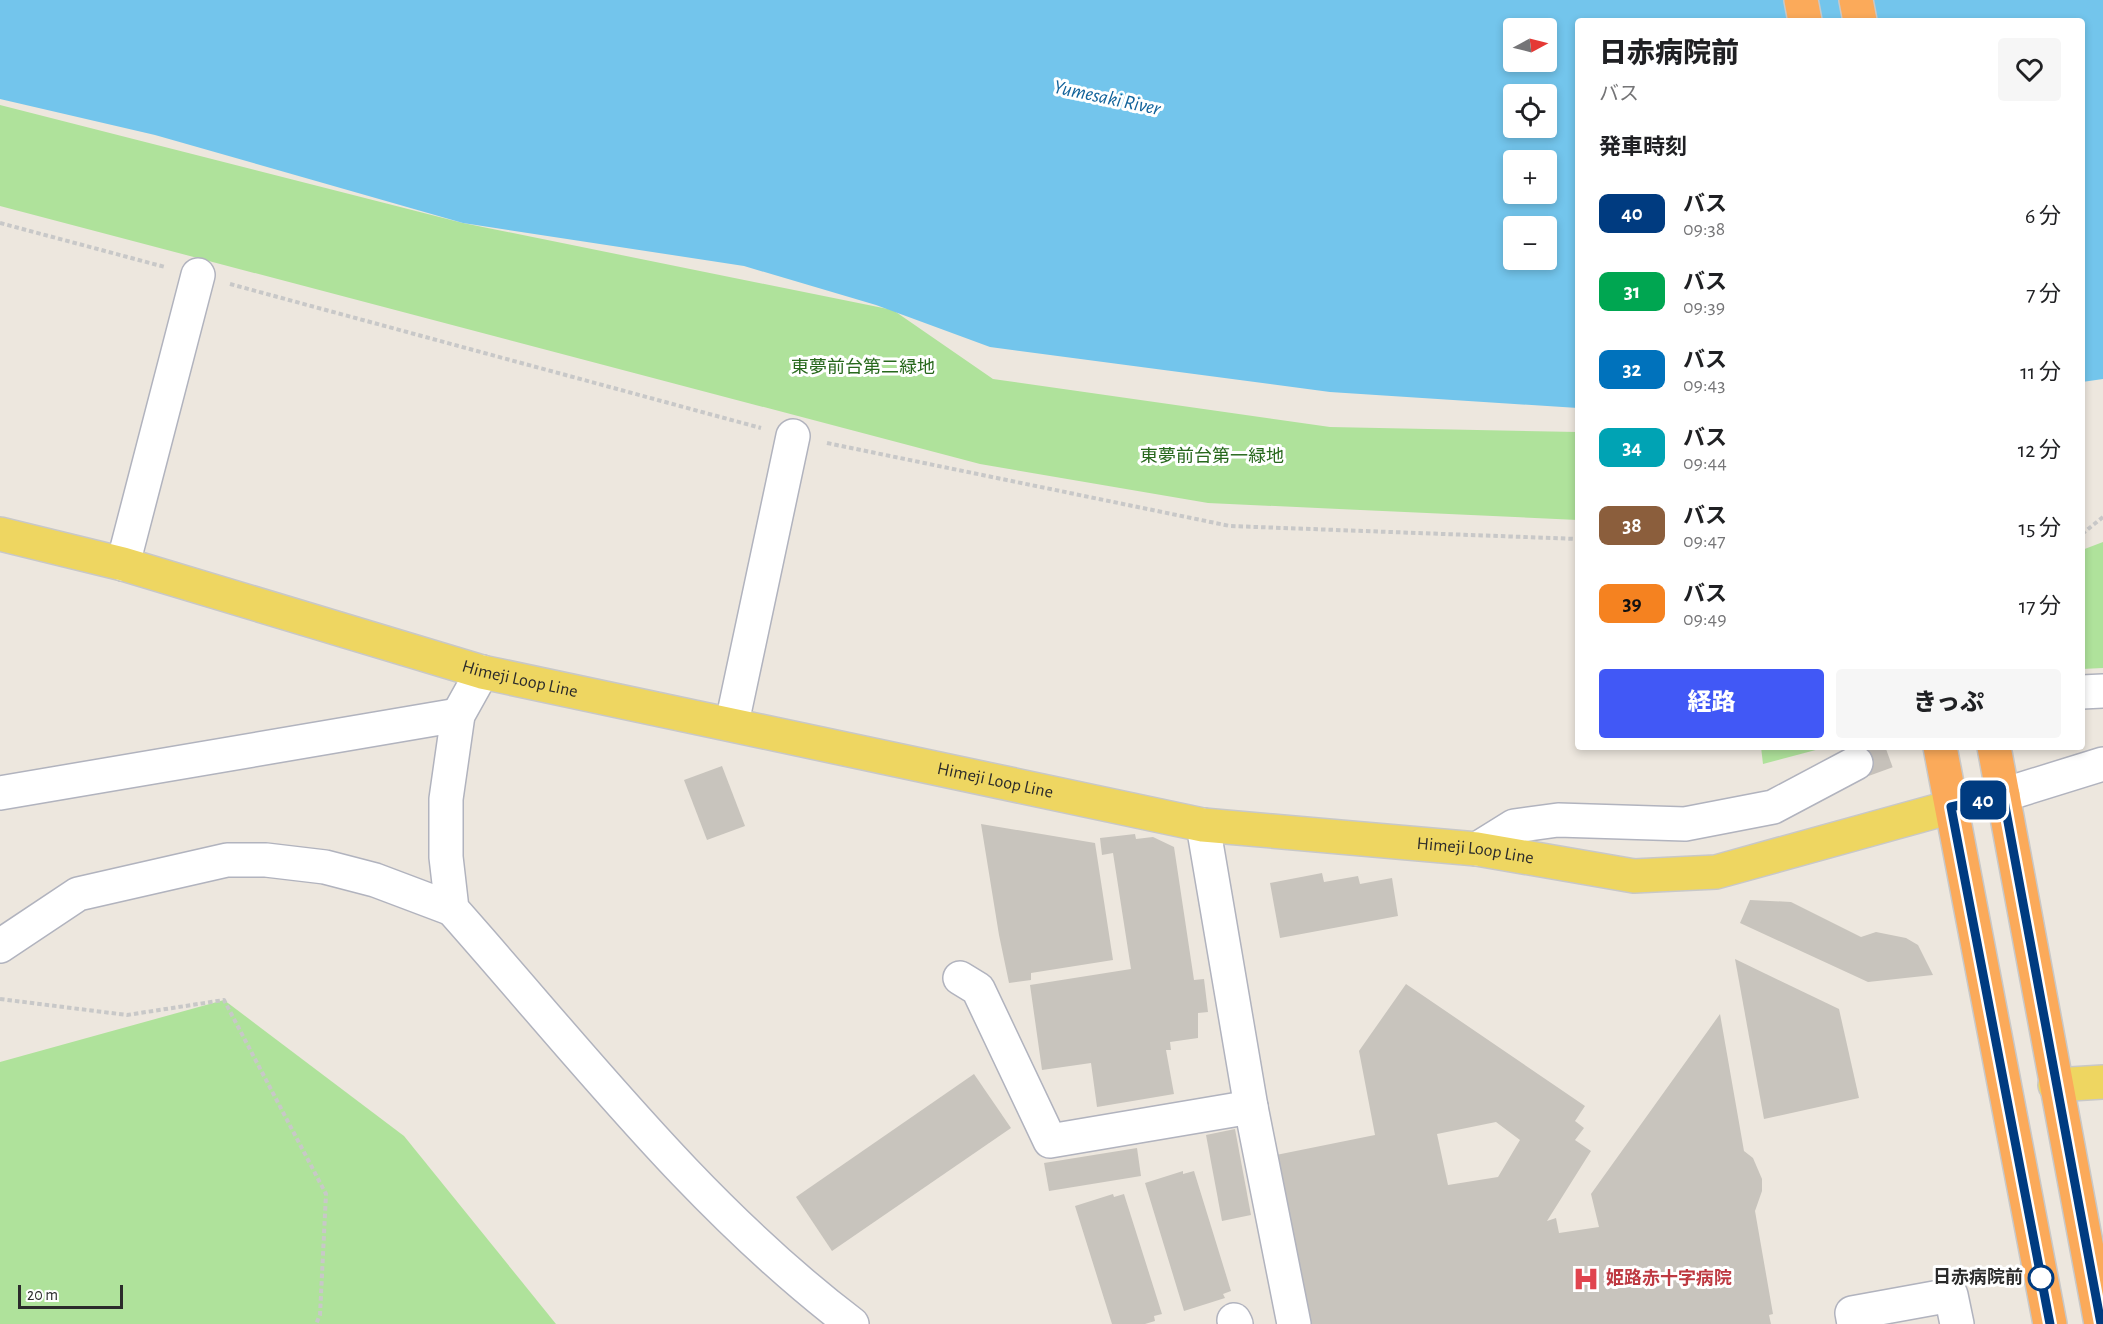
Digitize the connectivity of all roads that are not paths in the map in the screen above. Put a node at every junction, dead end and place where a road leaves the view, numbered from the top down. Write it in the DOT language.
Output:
graph roads {
  1 [pos="1801,0"];
  2 [pos="1856,0"];
  3 [pos="1804,18"];
  4 [pos="1859,18"];
  5 [pos="198,275"];
  6 [pos="793,436"];
  7 [pos="0,534"];
  8 [pos="123,564"];
  9 [pos="482,672"];
  10 [pos="2103,691"];
  11 [pos="2085,692"];
  12 [pos="458,716"];
  13 [pos="732,723"];
  14 [pos="1941,750"];
  15 [pos="1995,750"];
  16 [pos="1856,763"];
  17 [pos="2103,764"];
  18 [pos="0,792"];
  19 [pos="2003,795"];
  20 [pos="1951,807"];
  21 [pos="1203,825"];
  22 [pos="1477,849"];
  23 [pos="453,909"];
  24 [pos="0,946"];
  25 [pos="960,978"];
  26 [pos="2103,1082"];
  27 [pos="2055,1085"];
  28 [pos="1251,1107"];
  29 [pos="852,1324"];
  30 [pos="1294,1324"];
  31 [pos="1854,1324"];
  32 [pos="1957,1324"];
  33 [pos="2050,1324"];
  34 [pos="2101,1324"];
  1 -- 3 [label="highway"];
  2 -- 4 [label="highway"];
  5 -- 8 [label="street"];
  6 -- 13 [label="street"];
  7 -- 8 [label="main road, Himeji Loop Line"];
  8 -- 9 [label="main road, Himeji Loop Line"];
  9 -- 12 [label="street"];
  9 -- 13 [label="main road, Himeji Loop Line"];
  10 -- 11 [label="street"];
  12 -- 18 [label="street"];
  12 -- 23 [label="street"];
  13 -- 21 [label="main road, Himeji Loop Line"];
  14 -- 20 [label="highway"];
  15 -- 19 [label="highway"];
  16 -- 22 [label="street"];
  17 -- 19 [label="street"];
  19 -- 20 [label="main road, Himeji Loop Line"];
  19 -- 27 [label="highway"];
  20 -- 22 [label="main road, Himeji Loop Line"];
  20 -- 33 [label="highway"];
  21 -- 22 [label="main road, Himeji Loop Line"];
  21 -- 28 [label="street"];
  23 -- 24 [label="street"];
  23 -- 29 [label="street"];
  25 -- 28 [label="street"];
  26 -- 27 [label="main road"];
  27 -- 34 [label="highway"];
  28 -- 30 [label="street"];
  31 -- 32 [label="street"];
}
